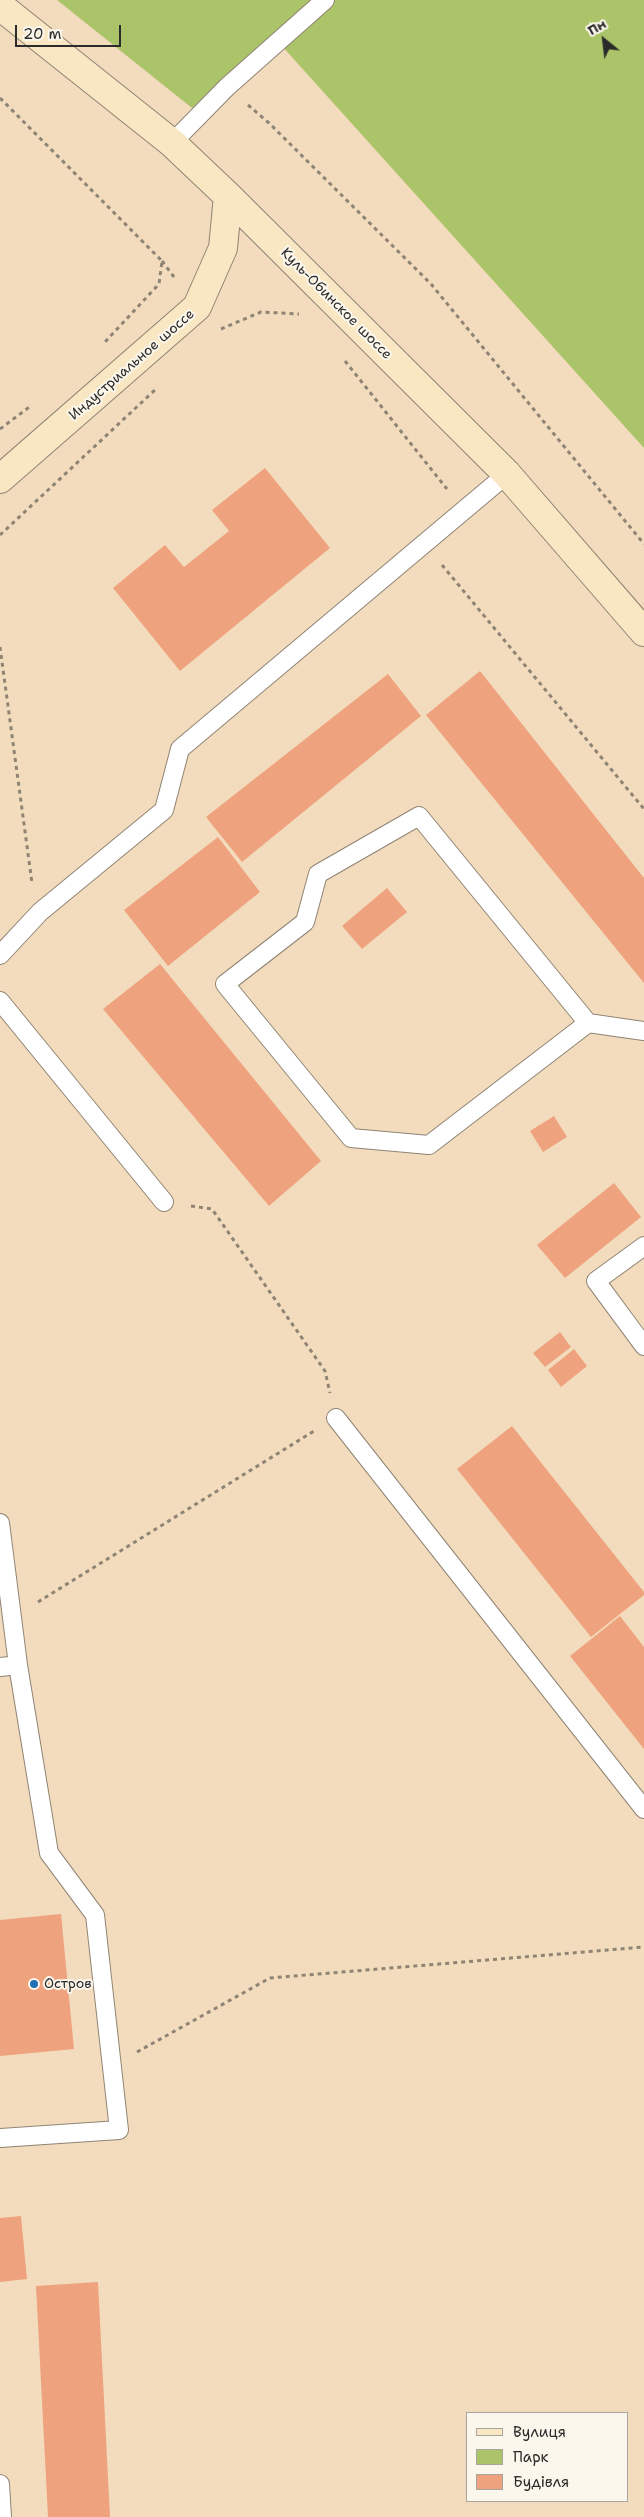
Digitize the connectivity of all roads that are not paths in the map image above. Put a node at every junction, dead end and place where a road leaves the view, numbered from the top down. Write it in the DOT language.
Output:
graph roads {
  1 [pos="325,0"];
  2 [pos="0,6"];
  3 [pos="172,143"];
  4 [pos="228,196"];
  5 [pos="507,474"];
  6 [pos="0,479"];
  7 [pos="644,632"];
  8 [pos="0,955"];
  9 [pos="0,1001"];
  10 [pos="588,1024"];
  11 [pos="644,1031"];
  12 [pos="164,1202"];
  13 [pos="644,1246"];
  14 [pos="644,1346"];
  15 [pos="336,1418"];
  16 [pos="0,1522"];
  17 [pos="18,1665"];
  18 [pos="0,1666"];
  19 [pos="644,1809"];
  20 [pos="0,2138"];
  21 [pos="0,2484"];
  22 [pos="2,2517"];
  1 -- 3 [label="lane"];
  2 -- 3 [label="main road, Куль-Обинское шоссе"];
  3 -- 4 [label="main road, Куль-Обинское шоссе"];
  4 -- 5 [label="main road, Куль-Обинское шоссе"];
  4 -- 6 [label="main road, Индустриальное шоссе"];
  5 -- 7 [label="main road, Куль-Обинское шоссе"];
  5 -- 8 [label="lane"];
  9 -- 12 [label="lane"];
  10 -- 10 [label="lane"];
  10 -- 11 [label="lane"];
  13 -- 14 [label="lane"];
  15 -- 19 [label="lane"];
  16 -- 17 [label="lane"];
  17 -- 18 [label="lane"];
  17 -- 20 [label="lane"];
  21 -- 22 [label="lane"];
}
